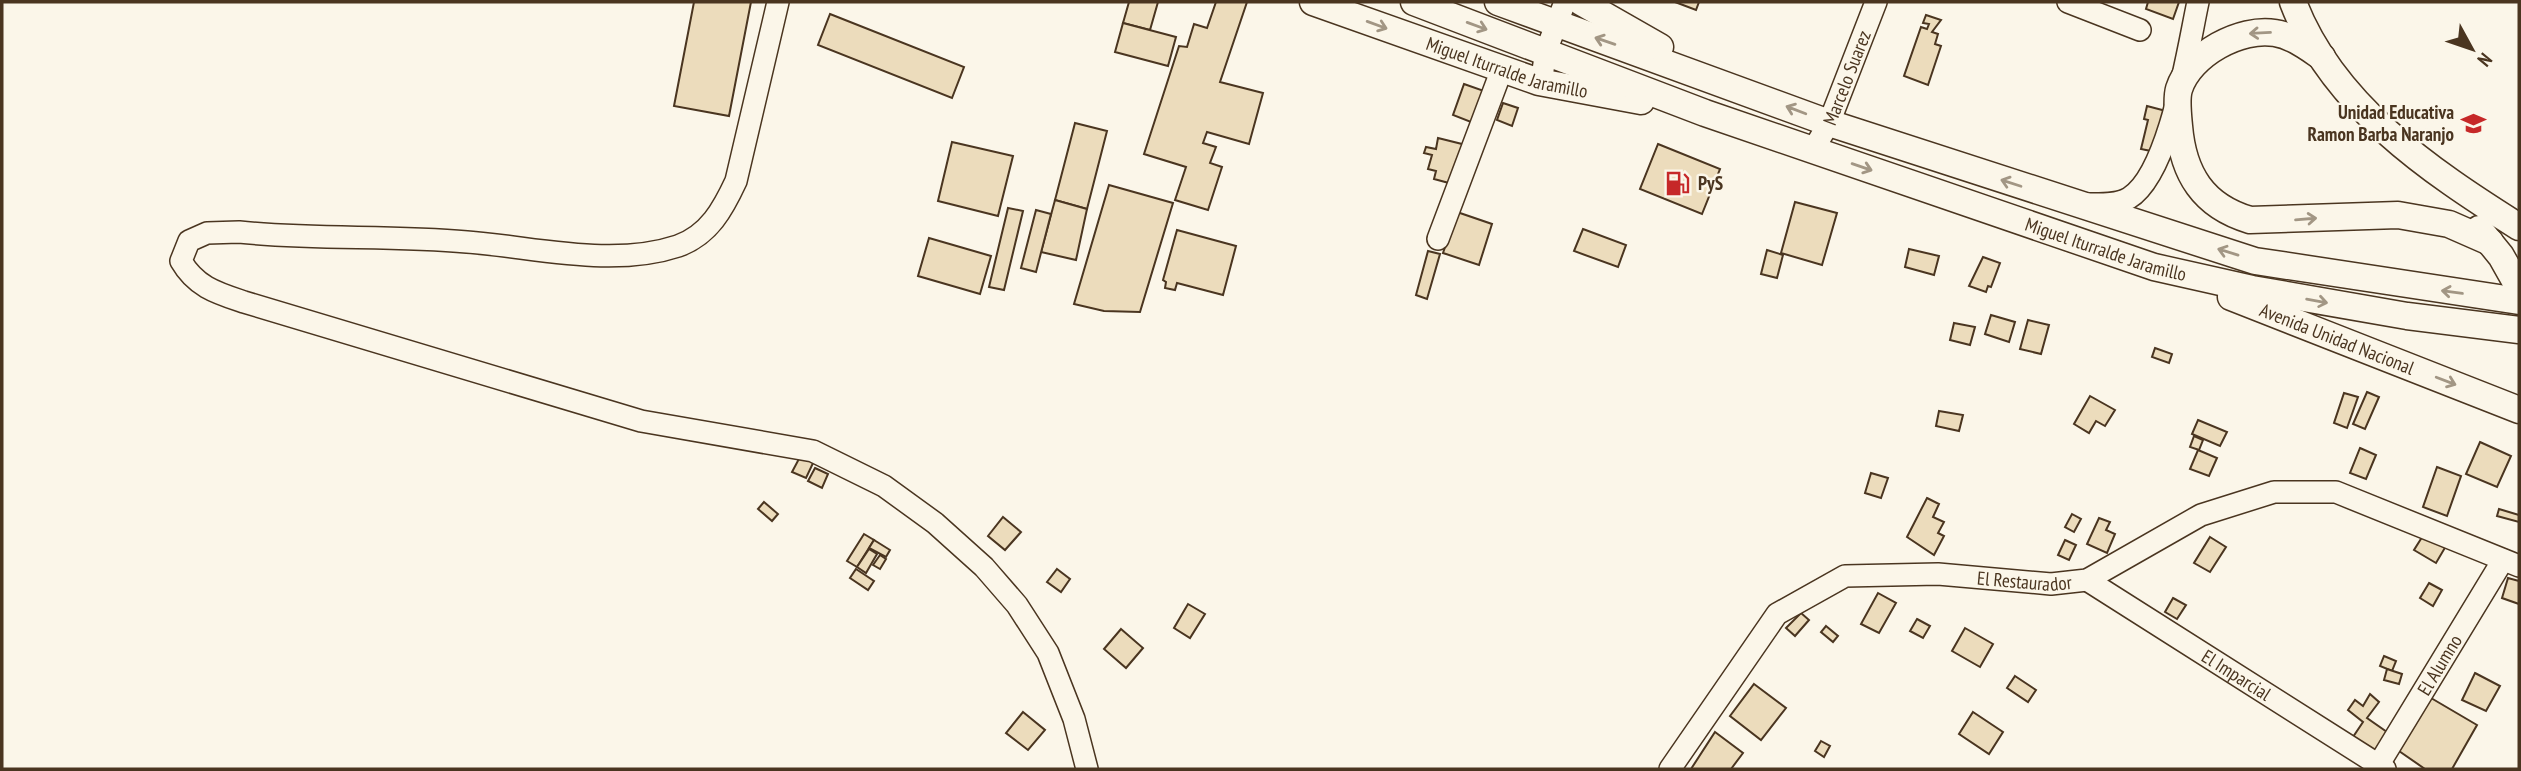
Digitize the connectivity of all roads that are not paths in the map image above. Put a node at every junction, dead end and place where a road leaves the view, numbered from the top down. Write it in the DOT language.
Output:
graph roads {
  1 [pos="778,2"];
  2 [pos="1313,2"];
  3 [pos="1413,2"];
  4 [pos="1498,2"];
  5 [pos="1581,2"];
  6 [pos="1876,2"];
  7 [pos="2067,2"];
  8 [pos="2198,2"];
  9 [pos="2293,2"];
  10 [pos="1561,13"];
  11 [pos="2140,30"];
  12 [pos="1546,51"];
  13 [pos="2329,67"];
  14 [pos="1502,69"];
  15 [pos="1716,79"];
  16 [pos="1541,83"];
  17 [pos="2179,88"];
  18 [pos="1705,113"];
  19 [pos="1829,122"];
  20 [pos="1813,150"];
  21 [pos="2071,204"];
  22 [pos="2519,227"];
  23 [pos="1438,239"];
  24 [pos="2496,249"];
  25 [pos="2154,267"];
  26 [pos="2519,288"];
  27 [pos="2519,301"];
  28 [pos="2519,330"];
  29 [pos="2519,410"];
  30 [pos="2511,563"];
  31 [pos="2087,580"];
  32 [pos="2380,768"];
  33 [pos="1087,769"];
  34 [pos="1670,769"];
  1 -- 33 [label="street"];
  2 -- 14 [label="main road, Miguel Iturralde Jaramillo, one-way"];
  3 -- 12 [label="main road, Miguel Iturralde Jaramillo, one-way"];
  4 -- 10 [label="main road, Miguel Iturralde Jaramillo"];
  5 -- 15 [label="main road, Miguel Iturralde Jaramillo"];
  6 -- 19 [label="street, Marcelo Suarez"];
  7 -- 11 [label="street"];
  8 -- 17 [label="street"];
  9 -- 13 [label="main road"];
  10 -- 12 [label="street"];
  15 -- 10 [label="main road, Miguel Iturralde Jaramillo, one-way"];
  12 -- 16 [label="street"];
  12 -- 18 [label="main road, Miguel Iturralde Jaramillo"];
  13 -- 17 [label="main road, one-way"];
  13 -- 22 [label="main road"];
  13 -- 24 [label="main road"];
  14 -- 16 [label="main road, Miguel Iturralde Jaramillo"];
  14 -- 23 [label="street"];
  19 -- 15 [label="main road, Miguel Iturralde Jaramillo, one-way"];
  16 -- 18 [label="main road, Miguel Iturralde Jaramillo"];
  17 -- 21 [label="street"];
  17 -- 24 [label="main road, one-way"];
  18 -- 20 [label="main road, Miguel Iturralde Jaramillo"];
  19 -- 20 [label="street, Marcelo Suarez"];
  21 -- 19 [label="main road, Miguel Iturralde Jaramillo, one-way"];
  20 -- 25 [label="main road, Miguel Iturralde Jaramillo, one-way"];
  27 -- 21 [label="main road, Miguel Iturralde Jaramillo, one-way"];
  24 -- 26 [label="main road"];
  25 -- 28 [label="main road, Miguel Iturralde Jaramillo, one-way"];
  25 -- 29 [label="main road, Avenida Unidad Nacional, one-way"];
  30 -- 31 [label="street, El Restaurador"];
  30 -- 32 [label="street, El Alumno"];
  31 -- 32 [label="street, El Imparcial"];
  31 -- 34 [label="street, El Restaurador"];
}
